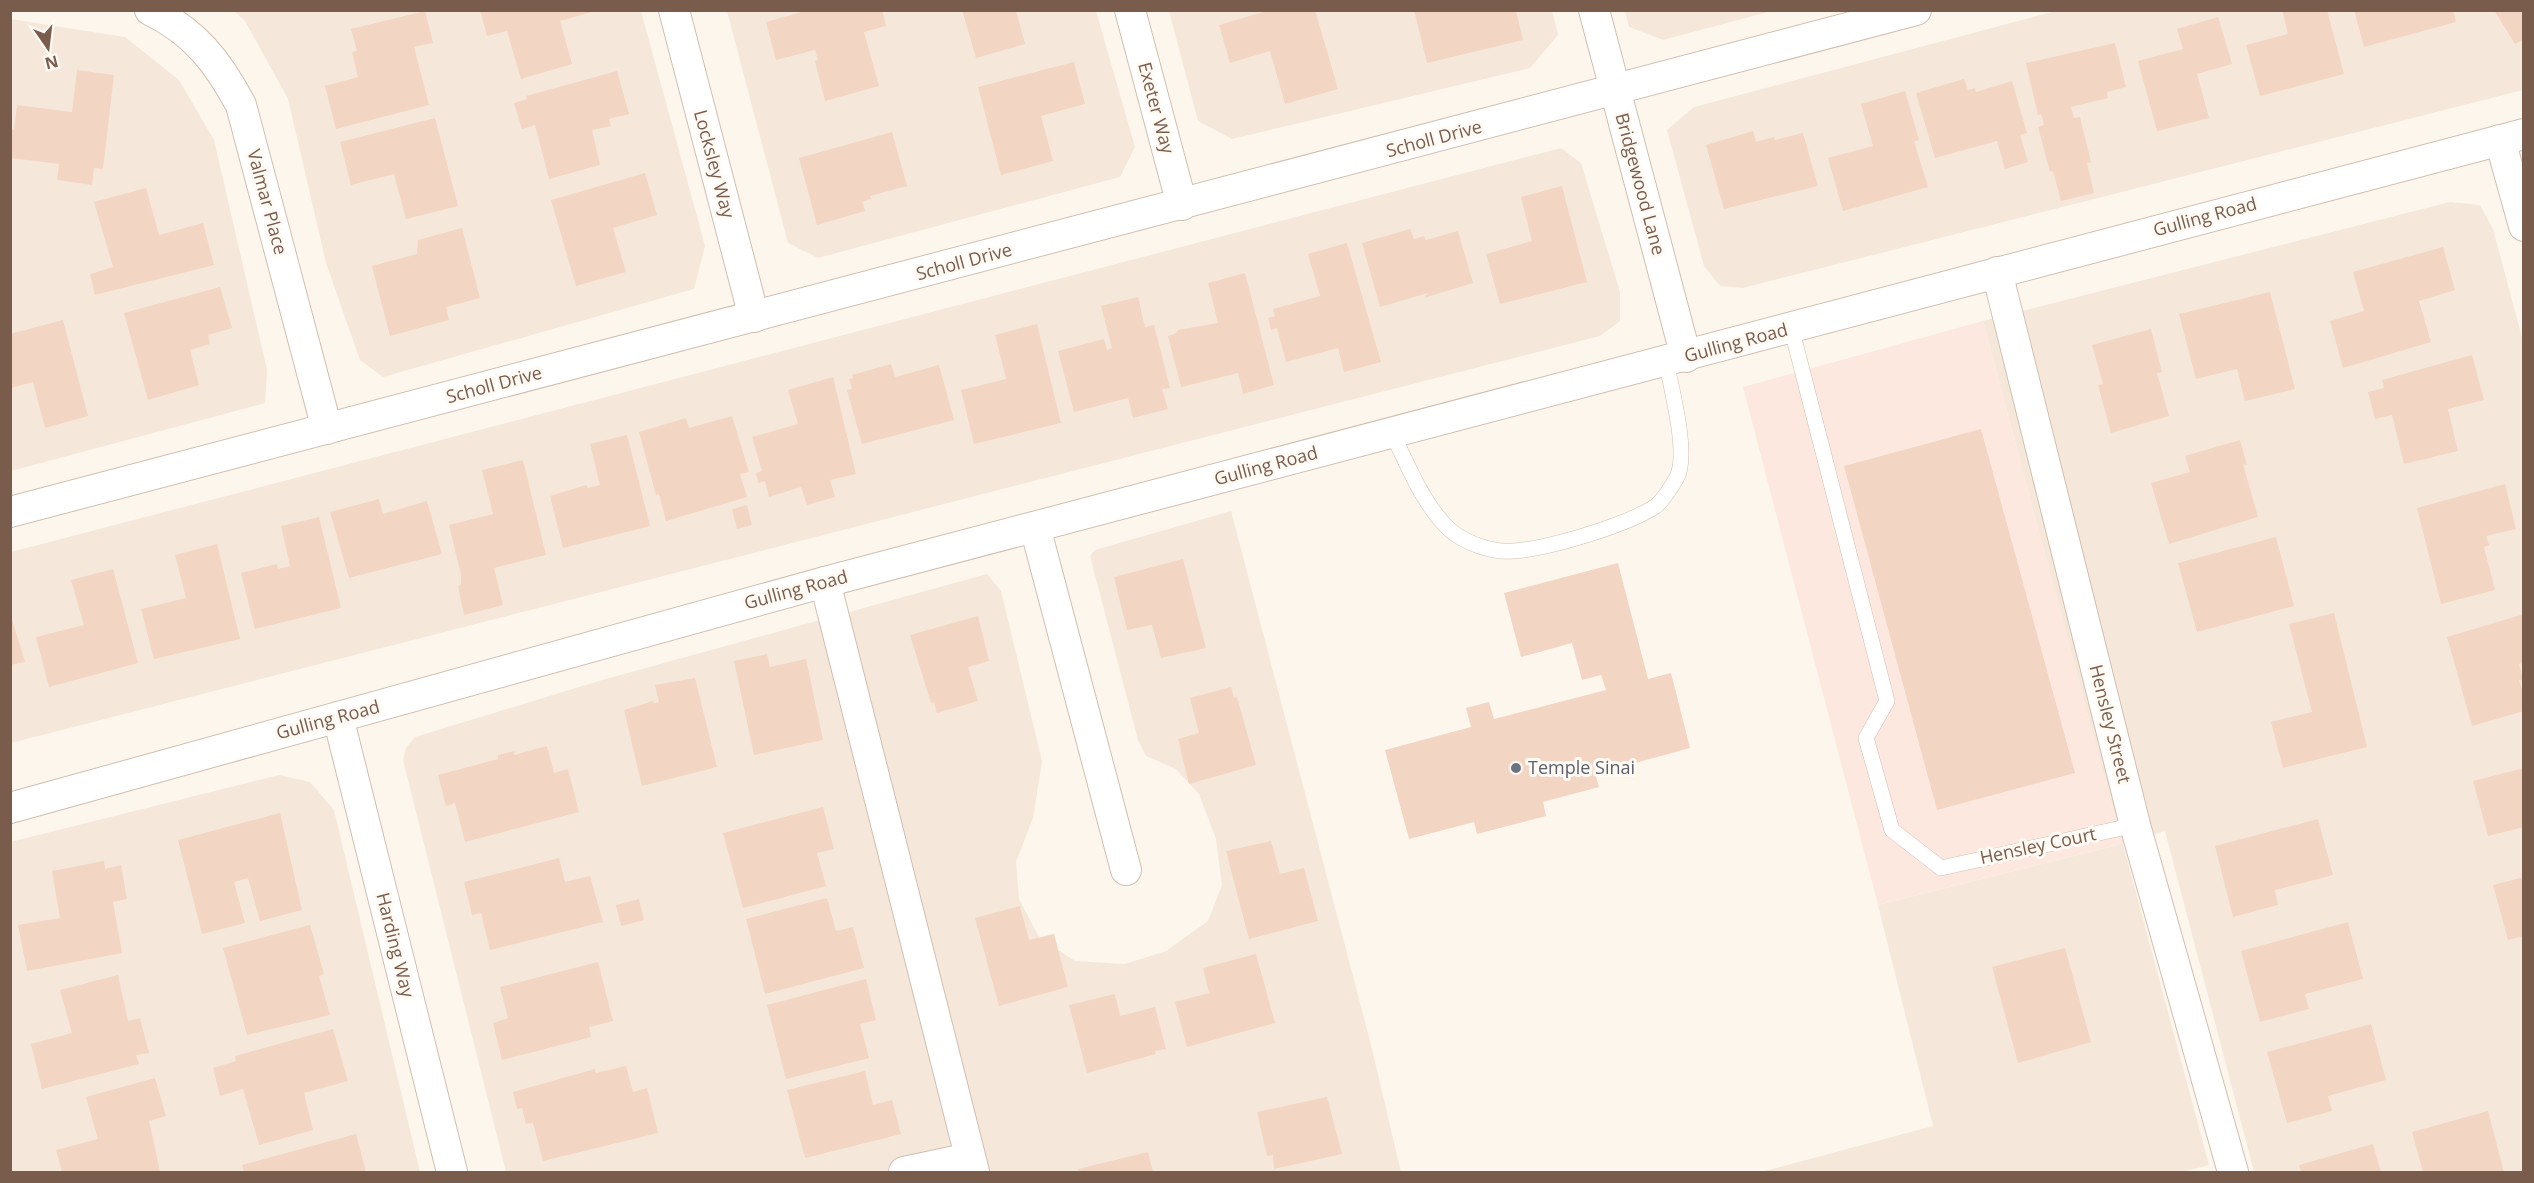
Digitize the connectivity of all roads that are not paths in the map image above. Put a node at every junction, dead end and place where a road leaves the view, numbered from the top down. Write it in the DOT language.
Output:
graph roads {
  1 [pos="150,10"];
  2 [pos="674,10"];
  3 [pos="1130,10"];
  4 [pos="1594,10"];
  5 [pos="1916,10"];
  6 [pos="1616,91"];
  7 [pos="2512,137"];
  8 [pos="1182,205"];
  9 [pos="2523,226"];
  10 [pos="1997,272"];
  11 [pos="754,317"];
  12 [pos="1791,327"];
  13 [pos="1676,359"];
  14 [pos="327,429"];
  15 [pos="1392,433"];
  16 [pos="10,512"];
  17 [pos="1035,527"];
  18 [pos="825,582"];
  19 [pos="338,717"];
  20 [pos="10,807"];
  21 [pos="2135,825"];
  22 [pos="1126,870"];
  23 [pos="972,1165"];
  24 [pos="452,1173"];
  25 [pos="904,1173"];
  26 [pos="2233,1173"];
  1 -- 14 [label="street, Valmar Place"];
  2 -- 11 [label="street, Locksley Way"];
  3 -- 8 [label="street, Exeter Way"];
  4 -- 6 [label="street, Bridgewood Lane"];
  5 -- 6 [label="street, Scholl Drive"];
  6 -- 8 [label="street, Scholl Drive"];
  6 -- 13 [label="street, Bridgewood Lane"];
  7 -- 9 [label="street"];
  7 -- 10 [label="street, Gulling Road"];
  8 -- 11 [label="street, Scholl Drive"];
  10 -- 12 [label="street, Gulling Road"];
  10 -- 21 [label="street, Hensley Street"];
  11 -- 14 [label="street, Scholl Drive"];
  12 -- 13 [label="street, Gulling Road"];
  12 -- 21 [label="lane, Hensley Court"];
  13 -- 15 [label="street, Gulling Road"];
  13 -- 15 [label="lane"];
  14 -- 16 [label="street, Scholl Drive"];
  15 -- 17 [label="street, Gulling Road"];
  17 -- 18 [label="street, Gulling Road"];
  17 -- 22 [label="street"];
  18 -- 19 [label="street, Gulling Road"];
  18 -- 23 [label="street"];
  19 -- 20 [label="street, Gulling Road"];
  19 -- 24 [label="street, Harding Way"];
  21 -- 26 [label="street, Hensley Street"];
  23 -- 25 [label="street"];
}
